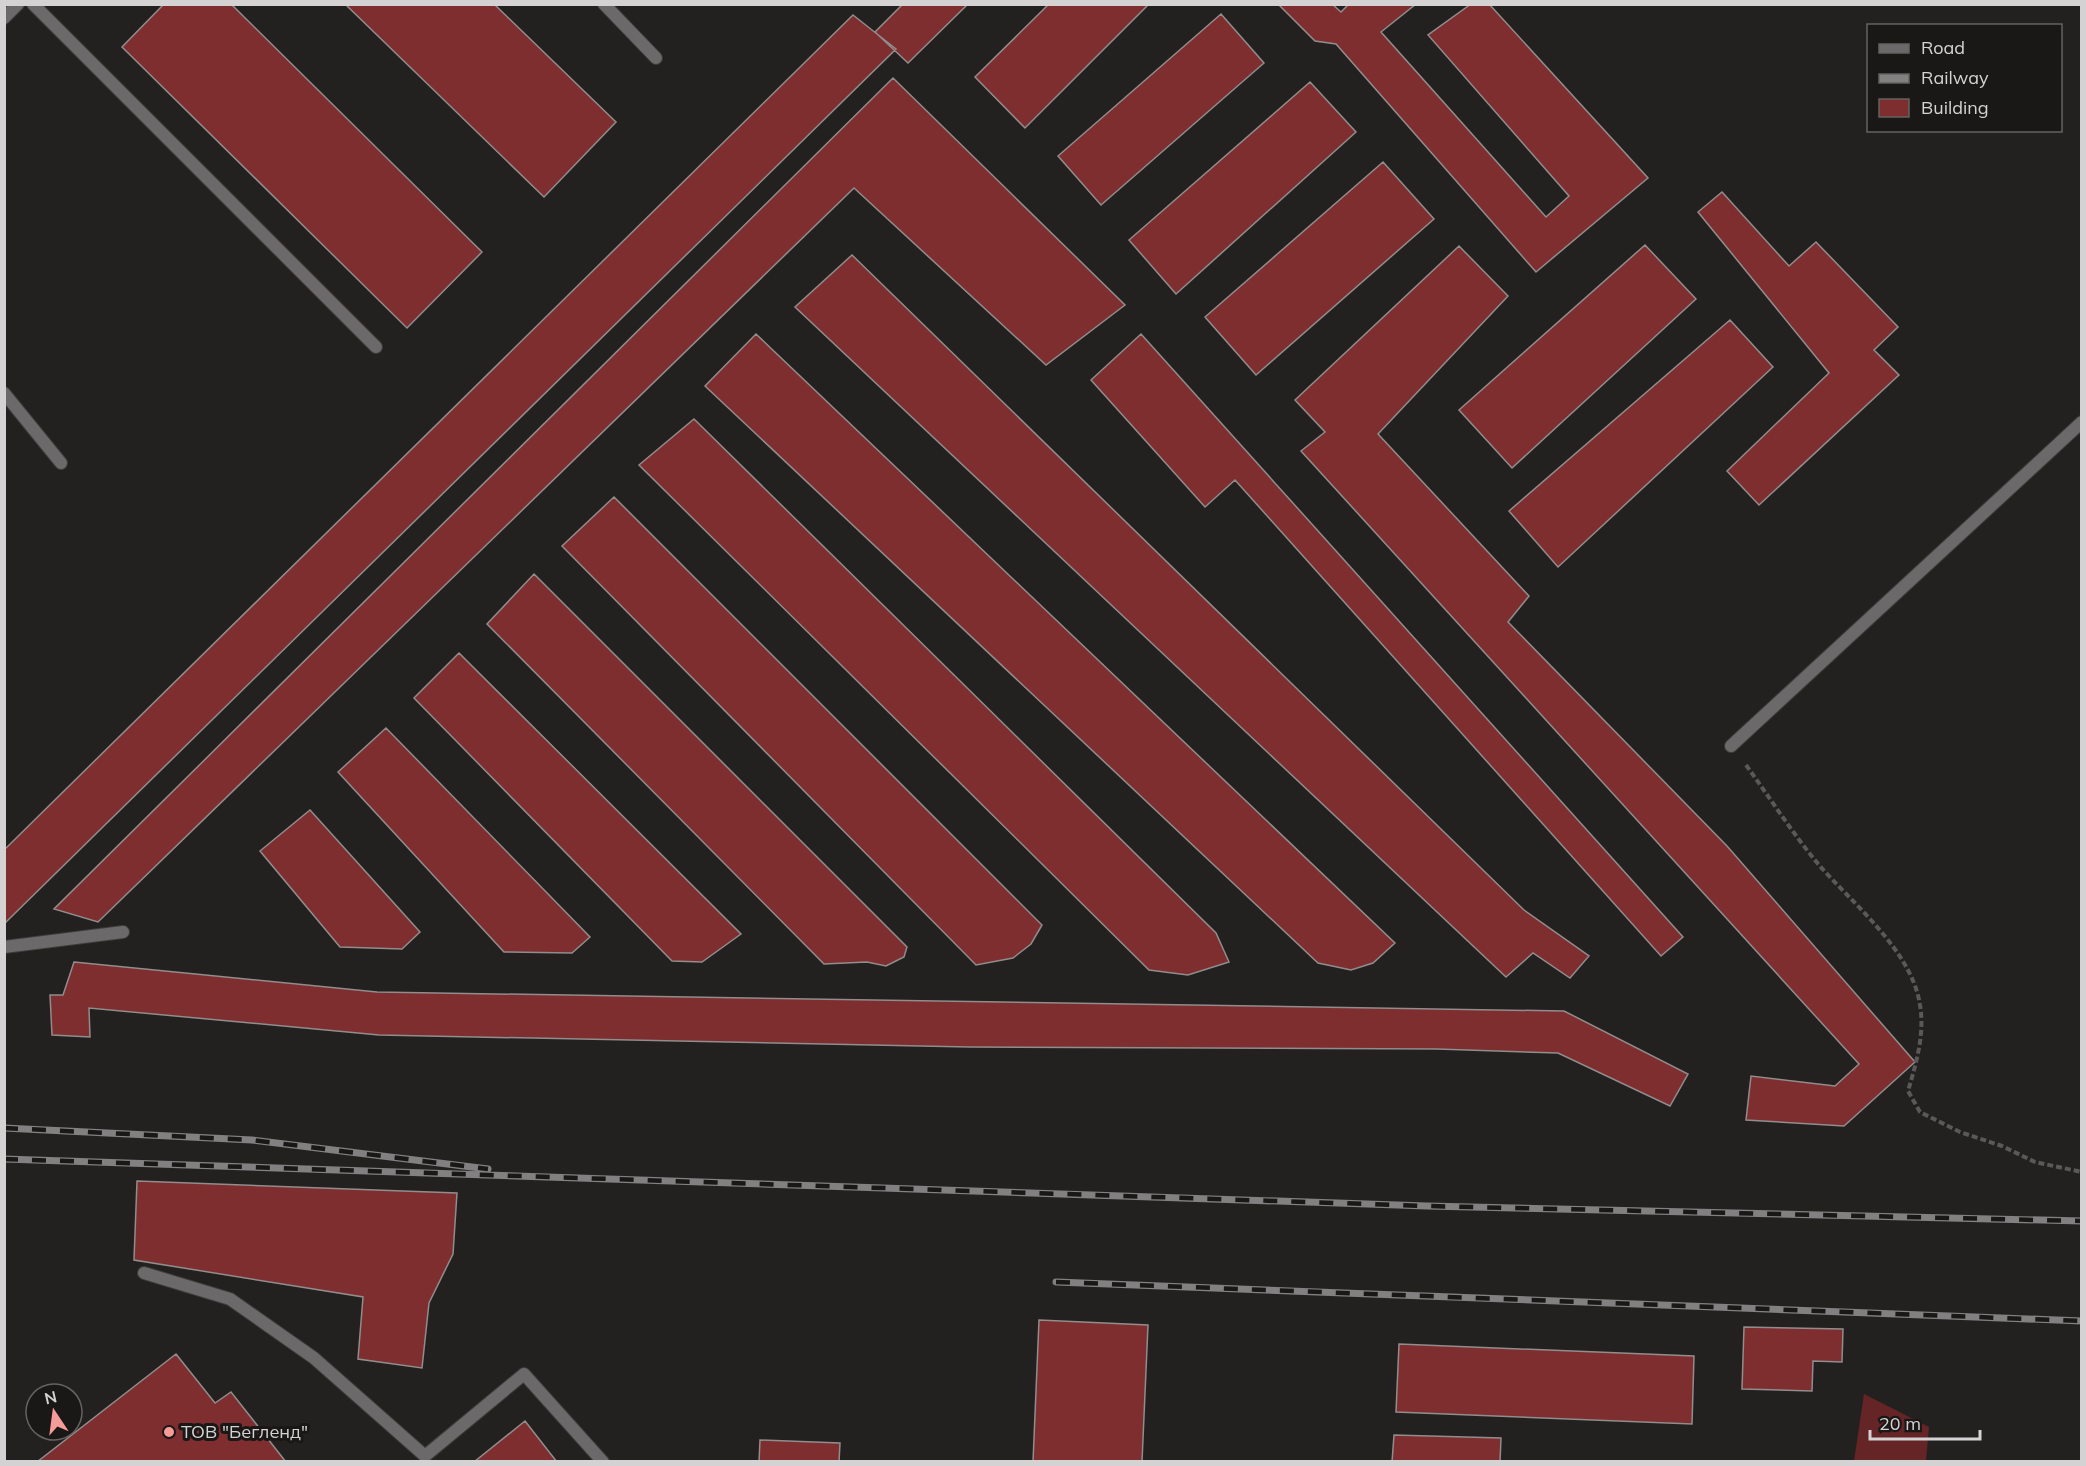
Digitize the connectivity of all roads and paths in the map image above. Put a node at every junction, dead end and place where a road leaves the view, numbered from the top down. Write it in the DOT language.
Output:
graph roads {
  1 [pos="18,4"];
  2 [pos="33,4"];
  3 [pos="604,4"];
  4 [pos="4,18"];
  5 [pos="656,57"];
  6 [pos="376,347"];
  7 [pos="4,393"];
  8 [pos="2082,422"];
  9 [pos="61,463"];
  10 [pos="1731,746"];
  11 [pos="123,932"];
  12 [pos="4,947"];
  13 [pos="2082,1172"];
  14 [pos="144,1273"];
  15 [pos="603,1461"];
  1 -- 4 [label="street"];
  2 -- 6 [label="street"];
  3 -- 5 [label="street"];
  7 -- 9 [label="street"];
  8 -- 10 [label="street"];
  10 -- 13 [label="path"];
  11 -- 12 [label="street"];
  14 -- 15 [label="street"];
}
